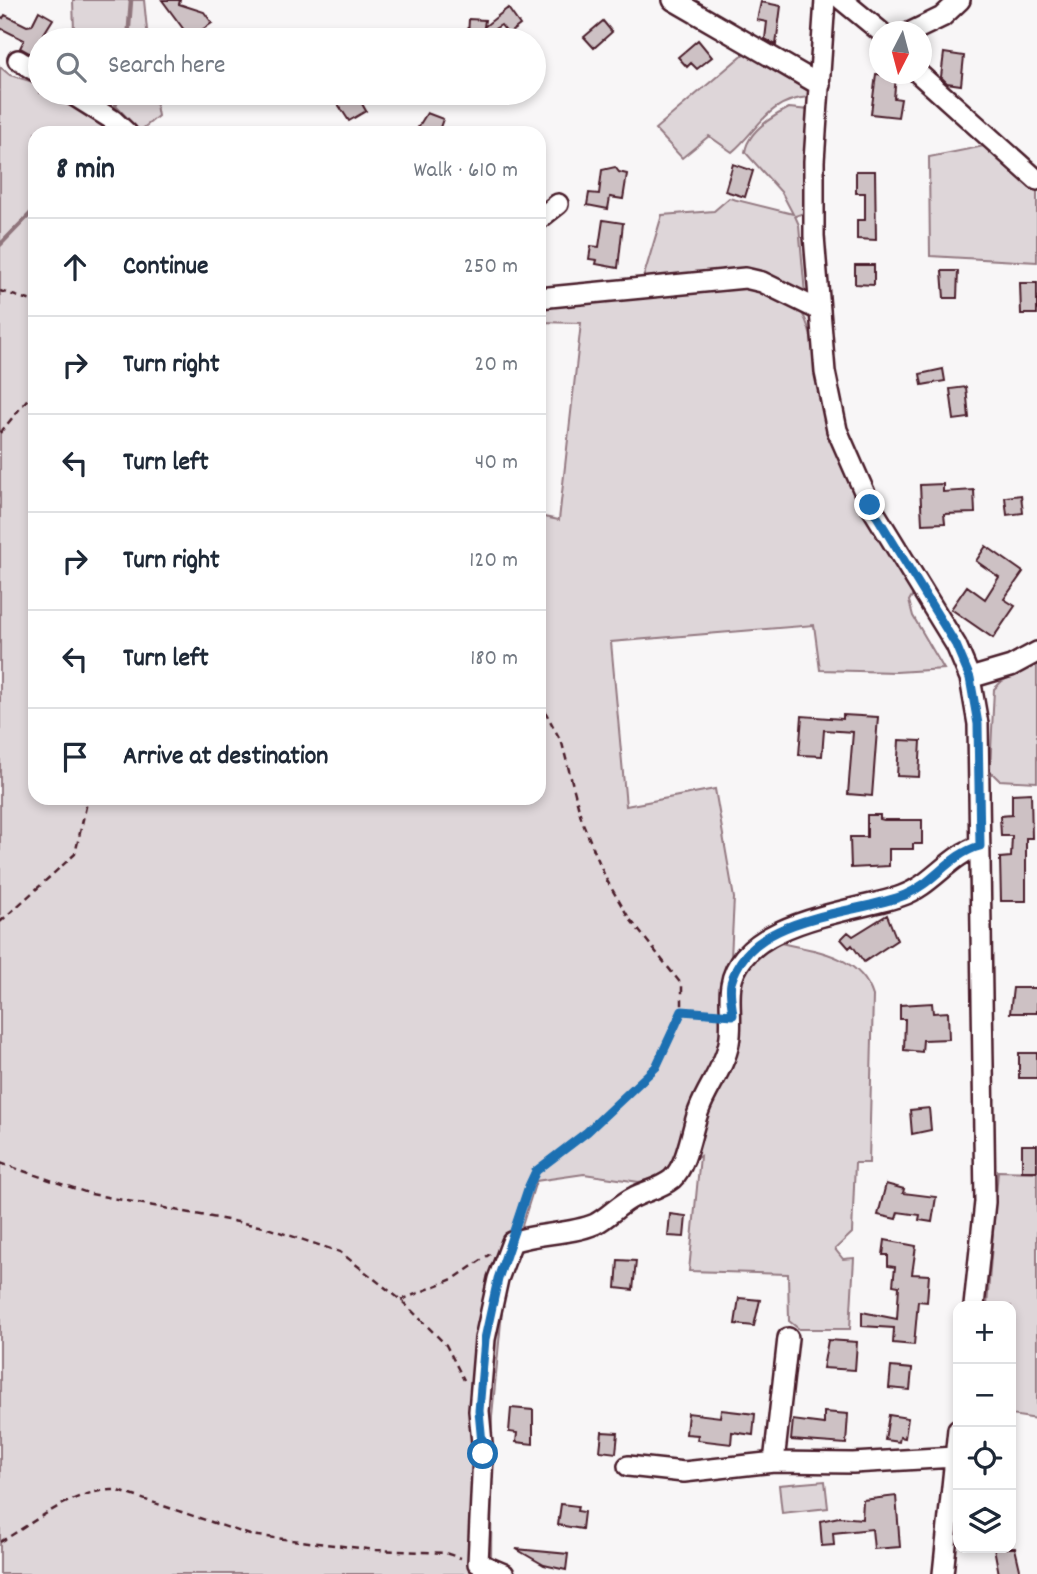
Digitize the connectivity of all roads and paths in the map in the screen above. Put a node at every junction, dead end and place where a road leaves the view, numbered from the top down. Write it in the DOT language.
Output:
graph roads {
  1 [pos="673,0"];
  2 [pos="825,0"];
  3 [pos="842,0"];
  4 [pos="960,0"];
  5 [pos="872,21"];
  6 [pos="932,22"];
  7 [pos="18,60"];
  8 [pos="28,66"];
  9 [pos="930,84"];
  10 [pos="820,85"];
  11 [pos="88,105"];
  12 [pos="115,123"];
  13 [pos="1037,180"];
  14 [pos="558,204"];
  15 [pos="546,213"];
  16 [pos="0,291"];
  17 [pos="546,297"];
  18 [pos="28,300"];
  19 [pos="819,310"];
  20 [pos="28,399"];
  21 [pos="0,433"];
  22 [pos="1037,652"];
  23 [pos="970,678"];
  24 [pos="546,713"];
  25 [pos="86,805"];
  26 [pos="980,846"];
  27 [pos="0,922"];
  28 [pos="682,1011"];
  29 [pos="733,1015"];
  30 [pos="0,1163"];
  31 [pos="512,1242"];
  32 [pos="401,1300"];
  33 [pos="975,1301"];
  34 [pos="788,1338"];
  35 [pos="466,1383"];
  36 [pos="953,1457"];
  37 [pos="774,1462"];
  38 [pos="628,1466"];
  39 [pos="953,1468"];
  40 [pos="0,1542"];
  41 [pos="478,1563"];
  42 [pos="504,1574"];
  43 [pos="943,1574"];
  1 -- 10 [label="street"];
  2 -- 10 [label="street"];
  3 -- 5 [label="street"];
  4 -- 6 [label="street"];
  7 -- 8 [label="street"];
  9 -- 13 [label="street"];
  10 -- 19 [label="street"];
  11 -- 12 [label="street"];
  14 -- 15 [label="street"];
  16 -- 18 [label="path"];
  17 -- 19 [label="street"];
  19 -- 23 [label="street"];
  20 -- 21 [label="path"];
  22 -- 23 [label="street"];
  23 -- 26 [label="street"];
  24 -- 28 [label="path"];
  25 -- 27 [label="path"];
  26 -- 29 [label="street"];
  26 -- 33 [label="street"];
  28 -- 29 [label="path"];
  28 -- 31 [label="path"];
  29 -- 31 [label="street"];
  30 -- 32 [label="path"];
  31 -- 32 [label="path"];
  31 -- 41 [label="street"];
  32 -- 35 [label="path"];
  34 -- 37 [label="street"];
  36 -- 37 [label="street"];
  37 -- 38 [label="street"];
  39 -- 43 [label="street"];
  40 -- 41 [label="path"];
  41 -- 42 [label="street"];
}
